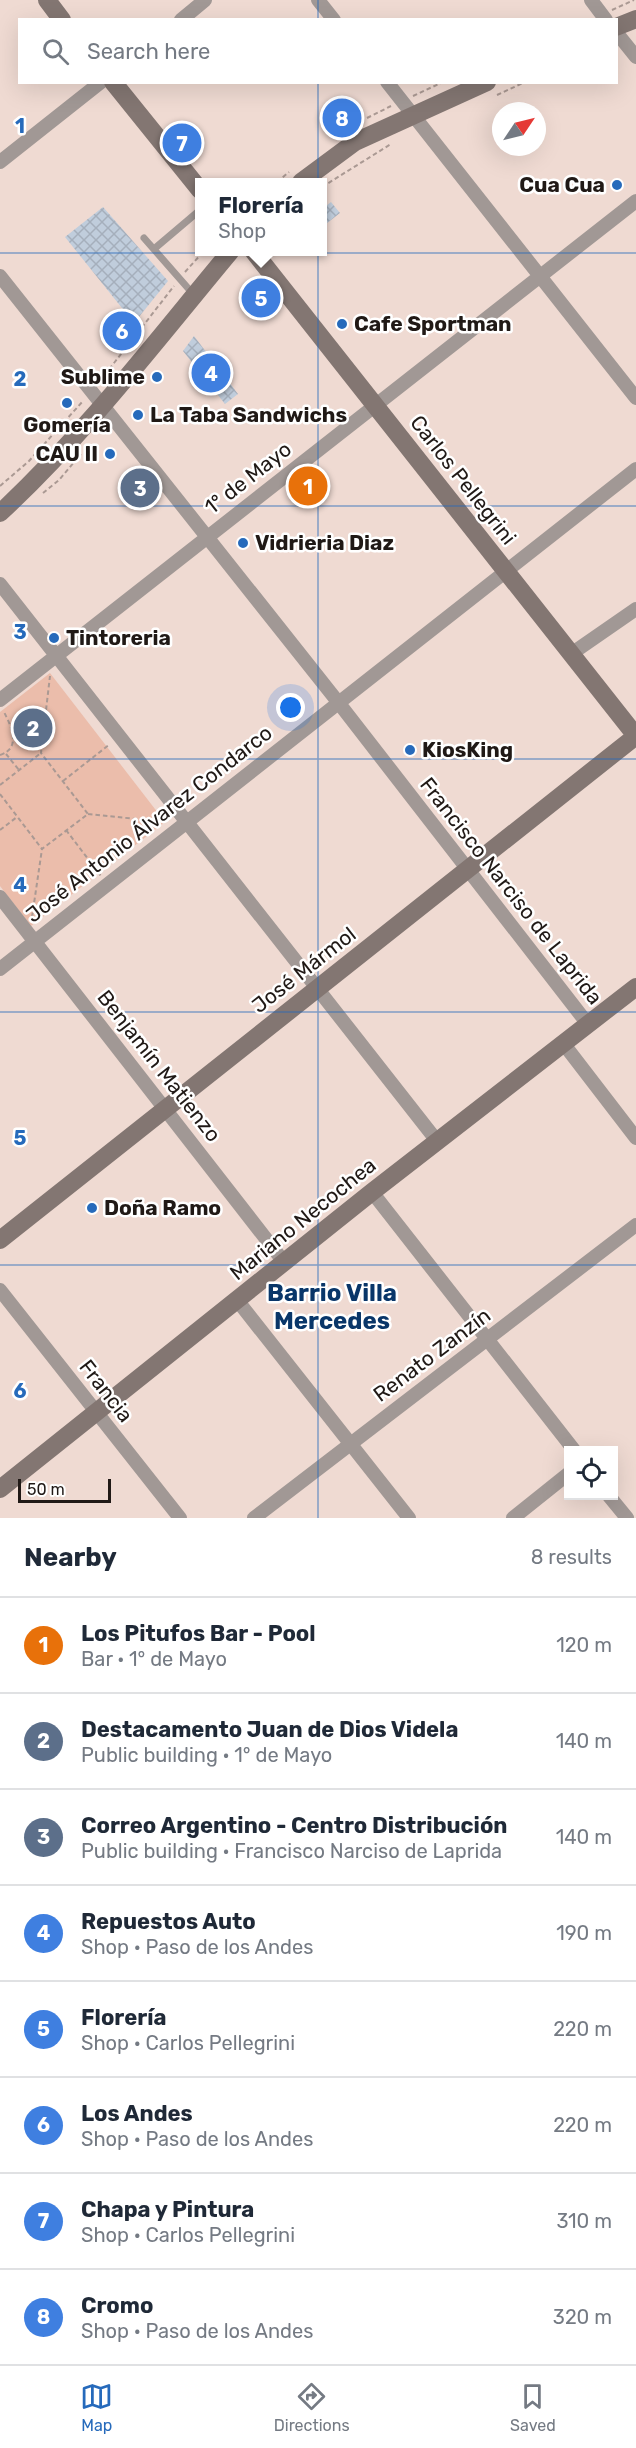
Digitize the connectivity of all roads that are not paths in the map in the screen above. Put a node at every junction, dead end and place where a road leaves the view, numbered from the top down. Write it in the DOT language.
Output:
graph roads {
  1 [pos="47,0"];
  2 [pos="205,0"];
  3 [pos="318,0"];
  4 [pos="591,0"];
  5 [pos="60,18"];
  6 [pos="183,18"];
  7 [pos="332,18"];
  8 [pos="604,18"];
  9 [pos="636,19"];
  10 [pos="618,26"];
  11 [pos="618,34"];
  12 [pos="636,57"];
  13 [pos="98,84"];
  14 [pos="115,84"];
  15 [pos="389,84"];
  16 [pos="483,84"];
  17 [pos="413,115"];
  18 [pos="0,162"];
  19 [pos="307,178"];
  20 [pos="195,184"];
  21 [pos="636,201"];
  22 [pos="195,214"];
  23 [pos="144,238"];
  24 [pos="154,249"];
  25 [pos="227,256"];
  26 [pos="257,256"];
  27 [pos="539,275"];
  28 [pos="0,276"];
  29 [pos="194,295"];
  30 [pos="636,398"];
  31 [pos="376,405"];
  32 [pos="104,408"];
  33 [pos="636,469"];
  34 [pos="0,513"];
  35 [pos="208,536"];
  36 [pos="506,570"];
  37 [pos="0,584"];
  38 [pos="636,609"];
  39 [pos="571,654"];
  40 [pos="57,655"];
  41 [pos="338,702"];
  42 [pos="2,705"];
  43 [pos="636,736"];
  44 [pos="187,821"];
  45 [pos="468,869"];
  46 [pos="0,897"];
  47 [pos="35,941"];
  48 [pos="0,969"];
  49 [pos="636,987"];
  50 [pos="318,988"];
  51 [pos="587,1023"];
  52 [pos="563,1043"];
  53 [pos="166,1108"];
  54 [pos="636,1138"];
  55 [pos="437,1141"];
  56 [pos="372,1192"];
  57 [pos="636,1226"];
  58 [pos="0,1240"];
  59 [pos="284,1262"];
  60 [pos="0,1290"];
  61 [pos="237,1300"];
  62 [pos="488,1340"];
  63 [pos="96,1412"];
  64 [pos="351,1444"];
  65 [pos="571,1446"];
  66 [pos="564,1477"];
  67 [pos="0,1489"];
  68 [pos="612,1500"];
  69 [pos="180,1518"];
  70 [pos="254,1518"];
  71 [pos="409,1518"];
  72 [pos="513,1518"];
  73 [pos="627,1518"];
  1 -- 5 [label="street"];
  2 -- 6 [label="street"];
  3 -- 7 [label="street"];
  4 -- 8 [label="street"];
  9 -- 10 [label="street"];
  11 -- 12 [label="street"];
  13 -- 18 [label="street"];
  14 -- 20 [label="street"];
  15 -- 17 [label="street"];
  16 -- 17 [label="street"];
  17 -- 19 [label="street"];
  17 -- 27 [label="street"];
  21 -- 27 [label="street, 1° de Mayo"];
  22 -- 24 [label="lane"];
  23 -- 24 [label="lane"];
  24 -- 29 [label="lane"];
  25 -- 29 [label="street"];
  26 -- 31 [label="street, Carlos Pellegrini"];
  27 -- 30 [label="street"];
  27 -- 31 [label="street, 1° de Mayo"];
  28 -- 32 [label="street, Francisco Narciso de Laprida"];
  29 -- 32 [label="street"];
  31 -- 35 [label="street, 1° de Mayo"];
  31 -- 36 [label="street, Carlos Pellegrini"];
  32 -- 34 [label="street"];
  32 -- 35 [label="street, Francisco Narciso de Laprida"];
  33 -- 36 [label="street, José Antonio Álvarez Condarco"];
  35 -- 40 [label="street, 1° de Mayo"];
  35 -- 41 [label="street, Francisco Narciso de Laprida"];
  36 -- 39 [label="street, Carlos Pellegrini"];
  36 -- 41 [label="street, José Antonio Álvarez Condarco"];
  37 -- 40 [label="street"];
  38 -- 39 [label="street"];
  39 -- 43 [label="street, Carlos Pellegrini"];
  40 -- 42 [label="street, 1° de Mayo"];
  40 -- 44 [label="street"];
  41 -- 44 [label="street, José Antonio Álvarez Condarco"];
  41 -- 45 [label="street, Francisco Narciso de Laprida"];
  43 -- 45 [label="street, José Mármol"];
  44 -- 47 [label="street, José Antonio Álvarez Condarco"];
  44 -- 50 [label="street"];
  45 -- 50 [label="street, José Mármol"];
  45 -- 51 [label="street, Francisco Narciso de Laprida"];
  46 -- 47 [label="street, Benjamín Matienzo"];
  47 -- 48 [label="street, José Antonio Álvarez Condarco"];
  47 -- 53 [label="street, Benjamín Matienzo"];
  49 -- 51 [label="street, Mariano Necochea"];
  50 -- 53 [label="street, José Mármol"];
  50 -- 55 [label="street"];
  51 -- 52 [label="street, Mariano Necochea"];
  52 -- 54 [label="street"];
  52 -- 55 [label="street, Mariano Necochea"];
  53 -- 58 [label="street, José Mármol"];
  53 -- 59 [label="street, Benjamín Matienzo"];
  55 -- 56 [label="street, Mariano Necochea"];
  56 -- 59 [label="street, Mariano Necochea"];
  56 -- 62 [label="street"];
  57 -- 62 [label="street, Renato Zanzín"];
  59 -- 61 [label="street, Mariano Necochea"];
  60 -- 63 [label="street, Francia"];
  61 -- 63 [label="street, Mariano Necochea"];
  61 -- 64 [label="street"];
  62 -- 64 [label="street, Renato Zanzín"];
  62 -- 65 [label="street"];
  63 -- 67 [label="street, Mariano Necochea"];
  63 -- 69 [label="street, Francia"];
  64 -- 70 [label="street, Renato Zanzín"];
  64 -- 71 [label="street"];
  66 -- 72 [label="street"];
  68 -- 73 [label="street"];
}
